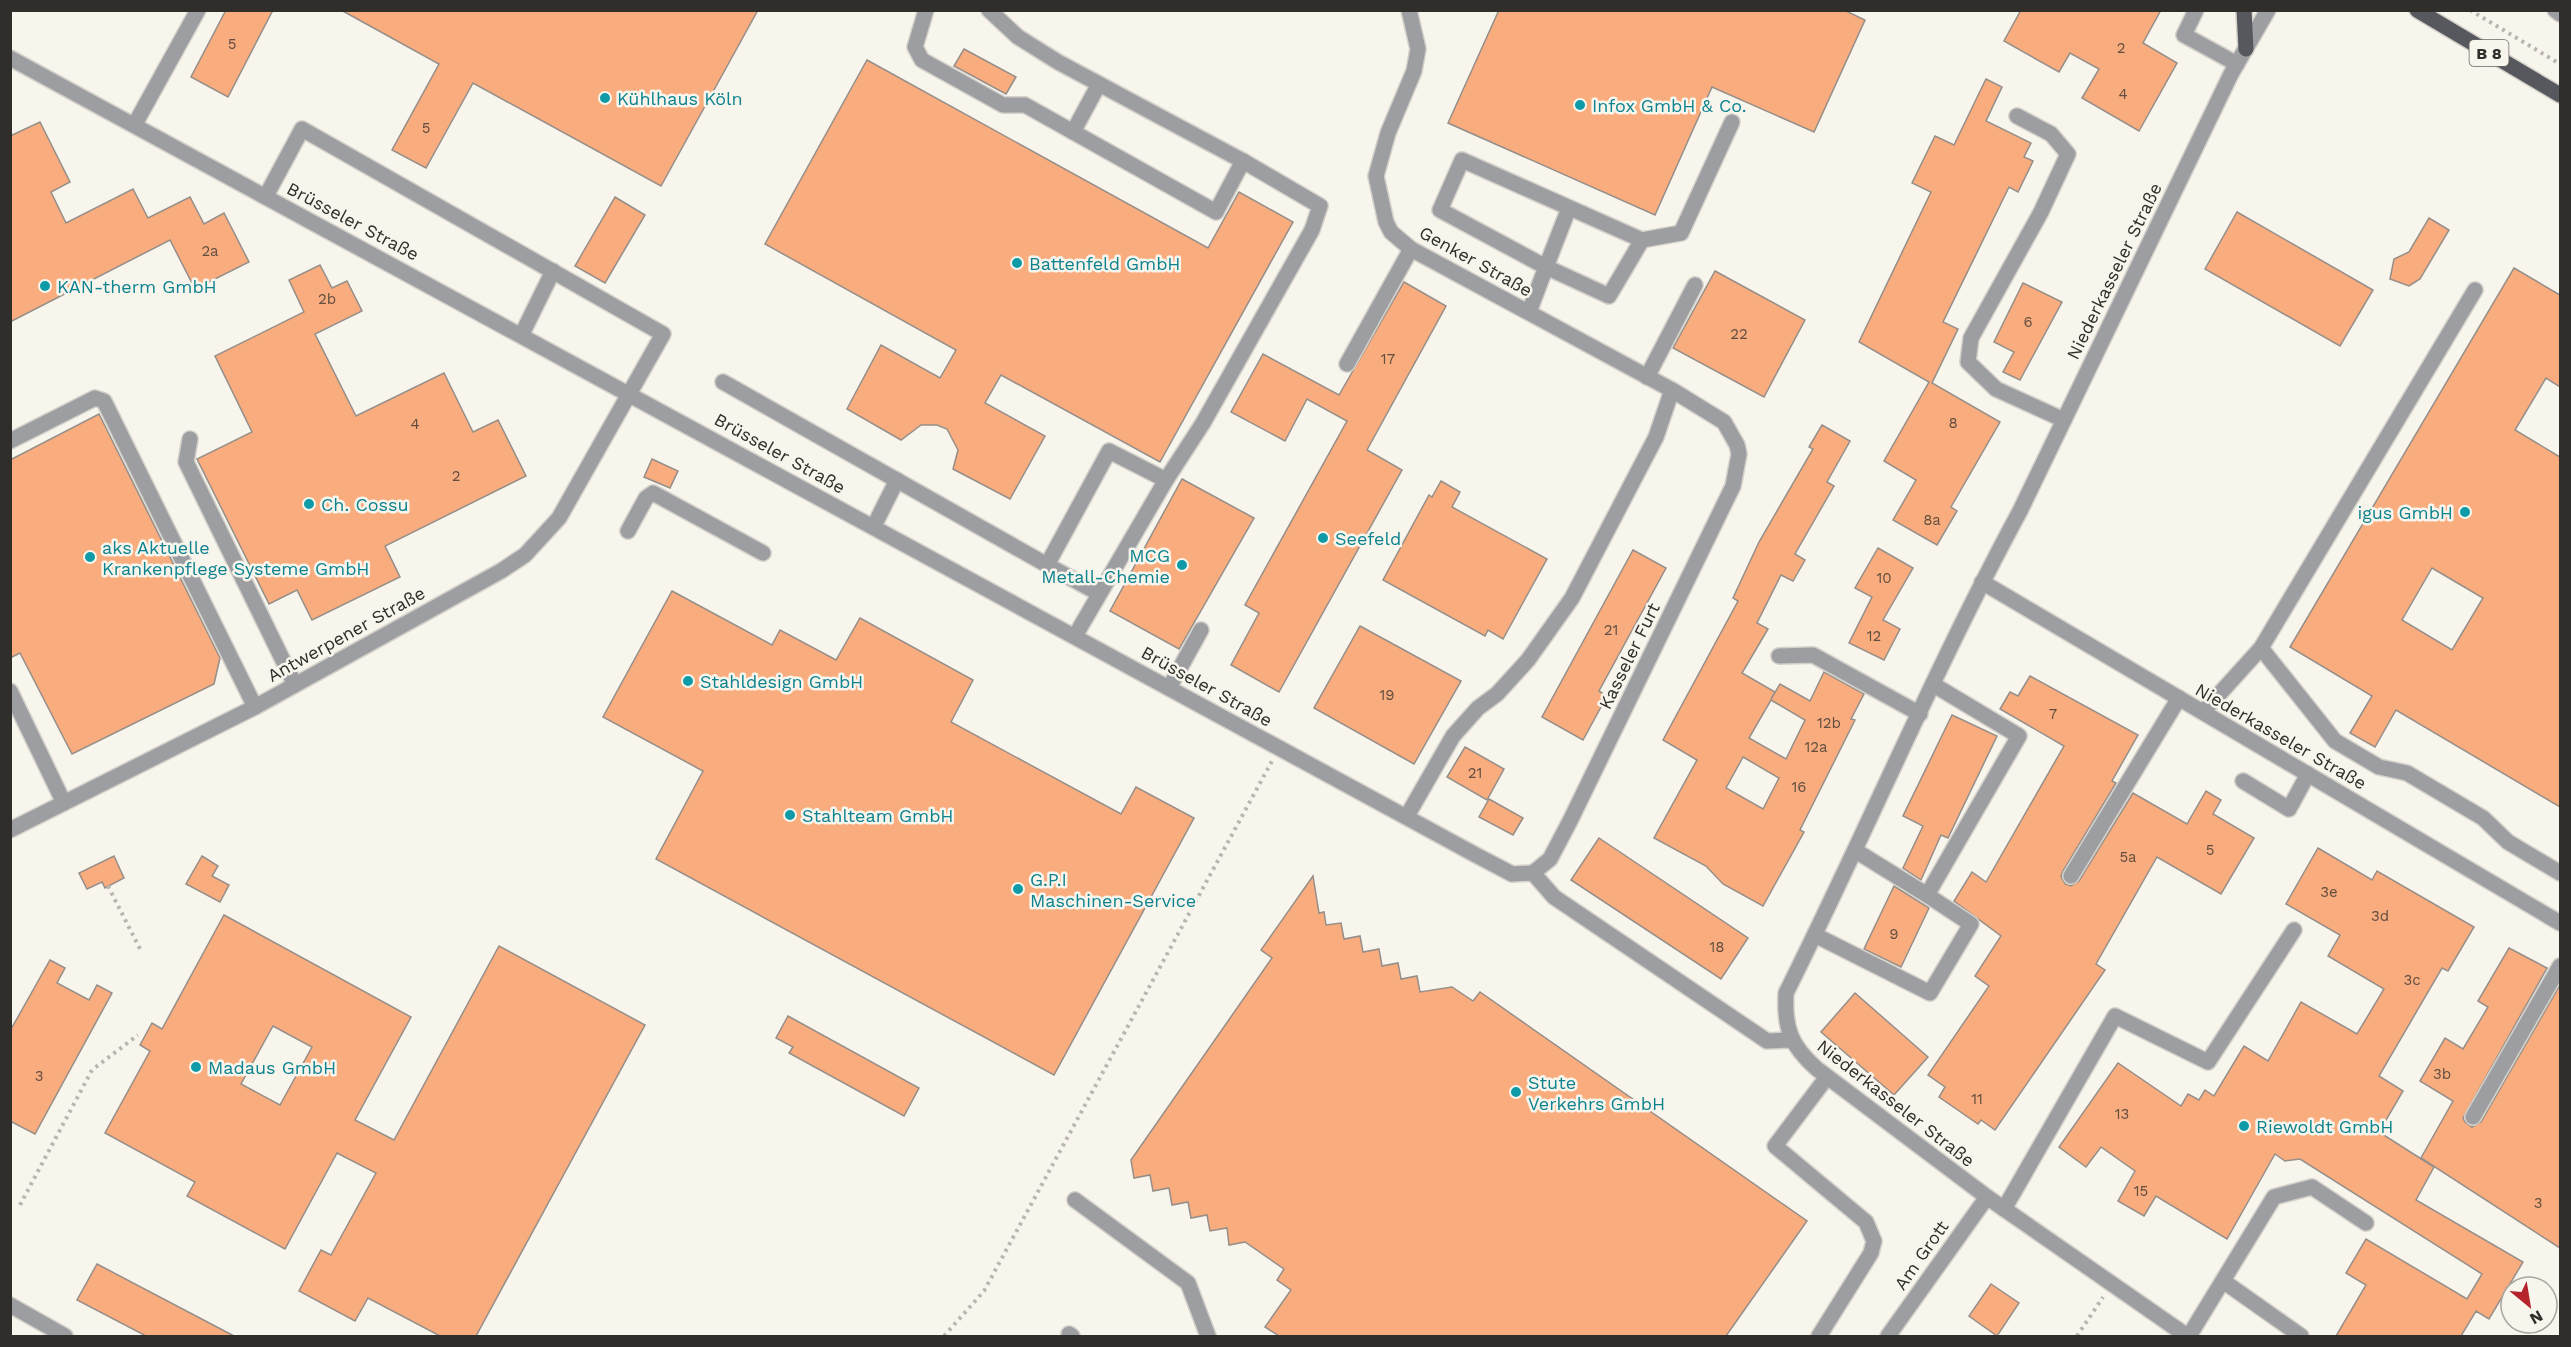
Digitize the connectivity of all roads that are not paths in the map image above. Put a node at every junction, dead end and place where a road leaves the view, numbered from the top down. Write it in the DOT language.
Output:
graph roads {
  1 [pos="198,10"];
  2 [pos="926,10"];
  3 [pos="988,10"];
  4 [pos="1409,10"];
  5 [pos="2196,10"];
  6 [pos="2244,10"];
  7 [pos="2268,10"];
  8 [pos="2417,10"];
  9 [pos="2555,10"];
  10 [pos="2560,14"];
  11 [pos="2246,49"];
  12 [pos="10,58"];
  13 [pos="2237,64"];
  14 [pos="1099,84"];
  15 [pos="2560,95"];
  16 [pos="2017,116"];
  17 [pos="1732,122"];
  18 [pos="135,124"];
  19 [pos="1073,132"];
  20 [pos="1243,161"];
  21 [pos="266,196"];
  22 [pos="1569,208"];
  23 [pos="1642,240"];
  24 [pos="1412,249"];
  25 [pos="1546,267"];
  26 [pos="553,271"];
  27 [pos="1695,285"];
  28 [pos="2475,290"];
  29 [pos="1529,312"];
  30 [pos="522,334"];
  31 [pos="1347,364"];
  32 [pos="1647,377"];
  33 [pos="723,382"];
  34 [pos="1672,390"];
  35 [pos="630,393"];
  36 [pos="2064,420"];
  37 [pos="190,439"];
  38 [pos="10,441"];
  39 [pos="1737,445"];
  40 [pos="897,480"];
  41 [pos="1166,480"];
  42 [pos="874,526"];
  43 [pos="628,531"];
  44 [pos="763,553"];
  45 [pos="1047,566"];
  46 [pos="1982,582"];
  47 [pos="1098,593"];
  48 [pos="1201,630"];
  49 [pos="1075,636"];
  50 [pos="2261,648"];
  51 [pos="1779,656"];
  52 [pos="295,685"];
  53 [pos="1934,685"];
  54 [pos="1169,688"];
  55 [pos="10,691"];
  56 [pos="2179,698"];
  57 [pos="255,707"];
  58 [pos="2203,712"];
  59 [pos="1920,714"];
  60 [pos="2308,774"];
  61 [pos="2243,782"];
  62 [pos="64,803"];
  63 [pos="1407,816"];
  64 [pos="10,830"];
  65 [pos="1856,851"];
  66 [pos="1533,873"];
  67 [pos="2560,873"];
  68 [pos="2071,876"];
  69 [pos="1927,895"];
  70 [pos="2560,923"];
  71 [pos="2294,930"];
  72 [pos="1815,935"];
  73 [pos="2560,966"];
  74 [pos="1791,1040"];
  75 [pos="1827,1077"];
  76 [pos="2473,1117"];
  77 [pos="1987,1197"];
  78 [pos="1076,1200"];
  79 [pos="2004,1209"];
  80 [pos="2366,1223"];
  81 [pos="2223,1281"];
  82 [pos="10,1305"];
  83 [pos="65,1336"];
  84 [pos="1208,1336"];
  85 [pos="1820,1336"];
  86 [pos="1888,1336"];
  87 [pos="2188,1336"];
  88 [pos="2301,1336"];
  1 -- 18 [label="street"];
  2 -- 19 [label="street"];
  3 -- 14 [label="street"];
  4 -- 24 [label="street, Genker Straße"];
  5 -- 13 [label="street"];
  6 -- 11 [label="main road"];
  7 -- 11 [label="street, Niederkasseler Straße"];
  8 -- 15 [label="main road, B 8"];
  9 -- 10 [label="street"];
  11 -- 13 [label="street, Niederkasseler Straße"];
  12 -- 18 [label="street, Brüsseler Straße"];
  13 -- 36 [label="street, Niederkasseler Straße"];
  14 -- 19 [label="street"];
  14 -- 20 [label="street"];
  16 -- 36 [label="street"];
  17 -- 23 [label="street"];
  18 -- 21 [label="street, Brüsseler Straße"];
  19 -- 20 [label="street"];
  20 -- 41 [label="street"];
  21 -- 26 [label="street"];
  21 -- 30 [label="street, Brüsseler Straße"];
  22 -- 23 [label="street"];
  22 -- 25 [label="street"];
  22 -- 25 [label="street"];
  23 -- 25 [label="street"];
  24 -- 29 [label="street, Genker Straße"];
  24 -- 31 [label="street"];
  25 -- 29 [label="street"];
  26 -- 30 [label="street"];
  26 -- 35 [label="street, Antwerpener Straße"];
  27 -- 32 [label="street"];
  28 -- 50 [label="street"];
  29 -- 32 [label="street, Genker Straße"];
  30 -- 35 [label="street, Brüsseler Straße"];
  32 -- 34 [label="street, Genker Straße"];
  33 -- 40 [label="street"];
  34 -- 39 [label="street, Genker Straße"];
  34 -- 63 [label="street"];
  35 -- 42 [label="street, Brüsseler Straße"];
  35 -- 52 [label="street, Antwerpener Straße"];
  36 -- 46 [label="street, Niederkasseler Straße"];
  37 -- 52 [label="street"];
  38 -- 57 [label="street"];
  39 -- 66 [label="street, Kasseler Furt"];
  40 -- 42 [label="street"];
  40 -- 45 [label="street"];
  41 -- 45 [label="street"];
  41 -- 47 [label="street"];
  42 -- 49 [label="street, Brüsseler Straße"];
  43 -- 44 [label="street"];
  45 -- 47 [label="street"];
  46 -- 53 [label="street, Niederkasseler Straße"];
  46 -- 56 [label="street, Niederkasseler Straße"];
  47 -- 49 [label="street"];
  48 -- 54 [label="street"];
  49 -- 54 [label="street, Brüsseler Straße"];
  50 -- 58 [label="street"];
  50 -- 67 [label="street"];
  51 -- 59 [label="street"];
  52 -- 57 [label="street, Antwerpener Straße"];
  53 -- 59 [label="street, Niederkasseler Straße"];
  53 -- 69 [label="street"];
  54 -- 63 [label="street, Brüsseler Straße"];
  55 -- 62 [label="street"];
  56 -- 58 [label="street, Niederkasseler Straße"];
  56 -- 68 [label="street"];
  57 -- 62 [label="street, Antwerpener Straße"];
  58 -- 60 [label="street, Niederkasseler Straße"];
  59 -- 65 [label="street, Niederkasseler Straße"];
  60 -- 61 [label="street"];
  60 -- 70 [label="street, Niederkasseler Straße"];
  62 -- 64 [label="street, Antwerpener Straße"];
  63 -- 66 [label="street, Brüsseler Straße"];
  65 -- 69 [label="street"];
  65 -- 72 [label="street, Niederkasseler Straße"];
  66 -- 74 [label="street"];
  69 -- 72 [label="street"];
  71 -- 79 [label="street"];
  72 -- 74 [label="street, Niederkasseler Straße"];
  73 -- 76 [label="street"];
  74 -- 75 [label="street, Niederkasseler Straße"];
  75 -- 77 [label="street, Niederkasseler Straße"];
  75 -- 85 [label="street"];
  77 -- 79 [label="street, Niederkasseler Straße"];
  77 -- 86 [label="street, Am Grott"];
  78 -- 84 [label="street"];
  79 -- 87 [label="street, Niederkasseler Straße"];
  80 -- 81 [label="street"];
  81 -- 87 [label="street"];
  81 -- 88 [label="street"];
  82 -- 83 [label="street"];
}
